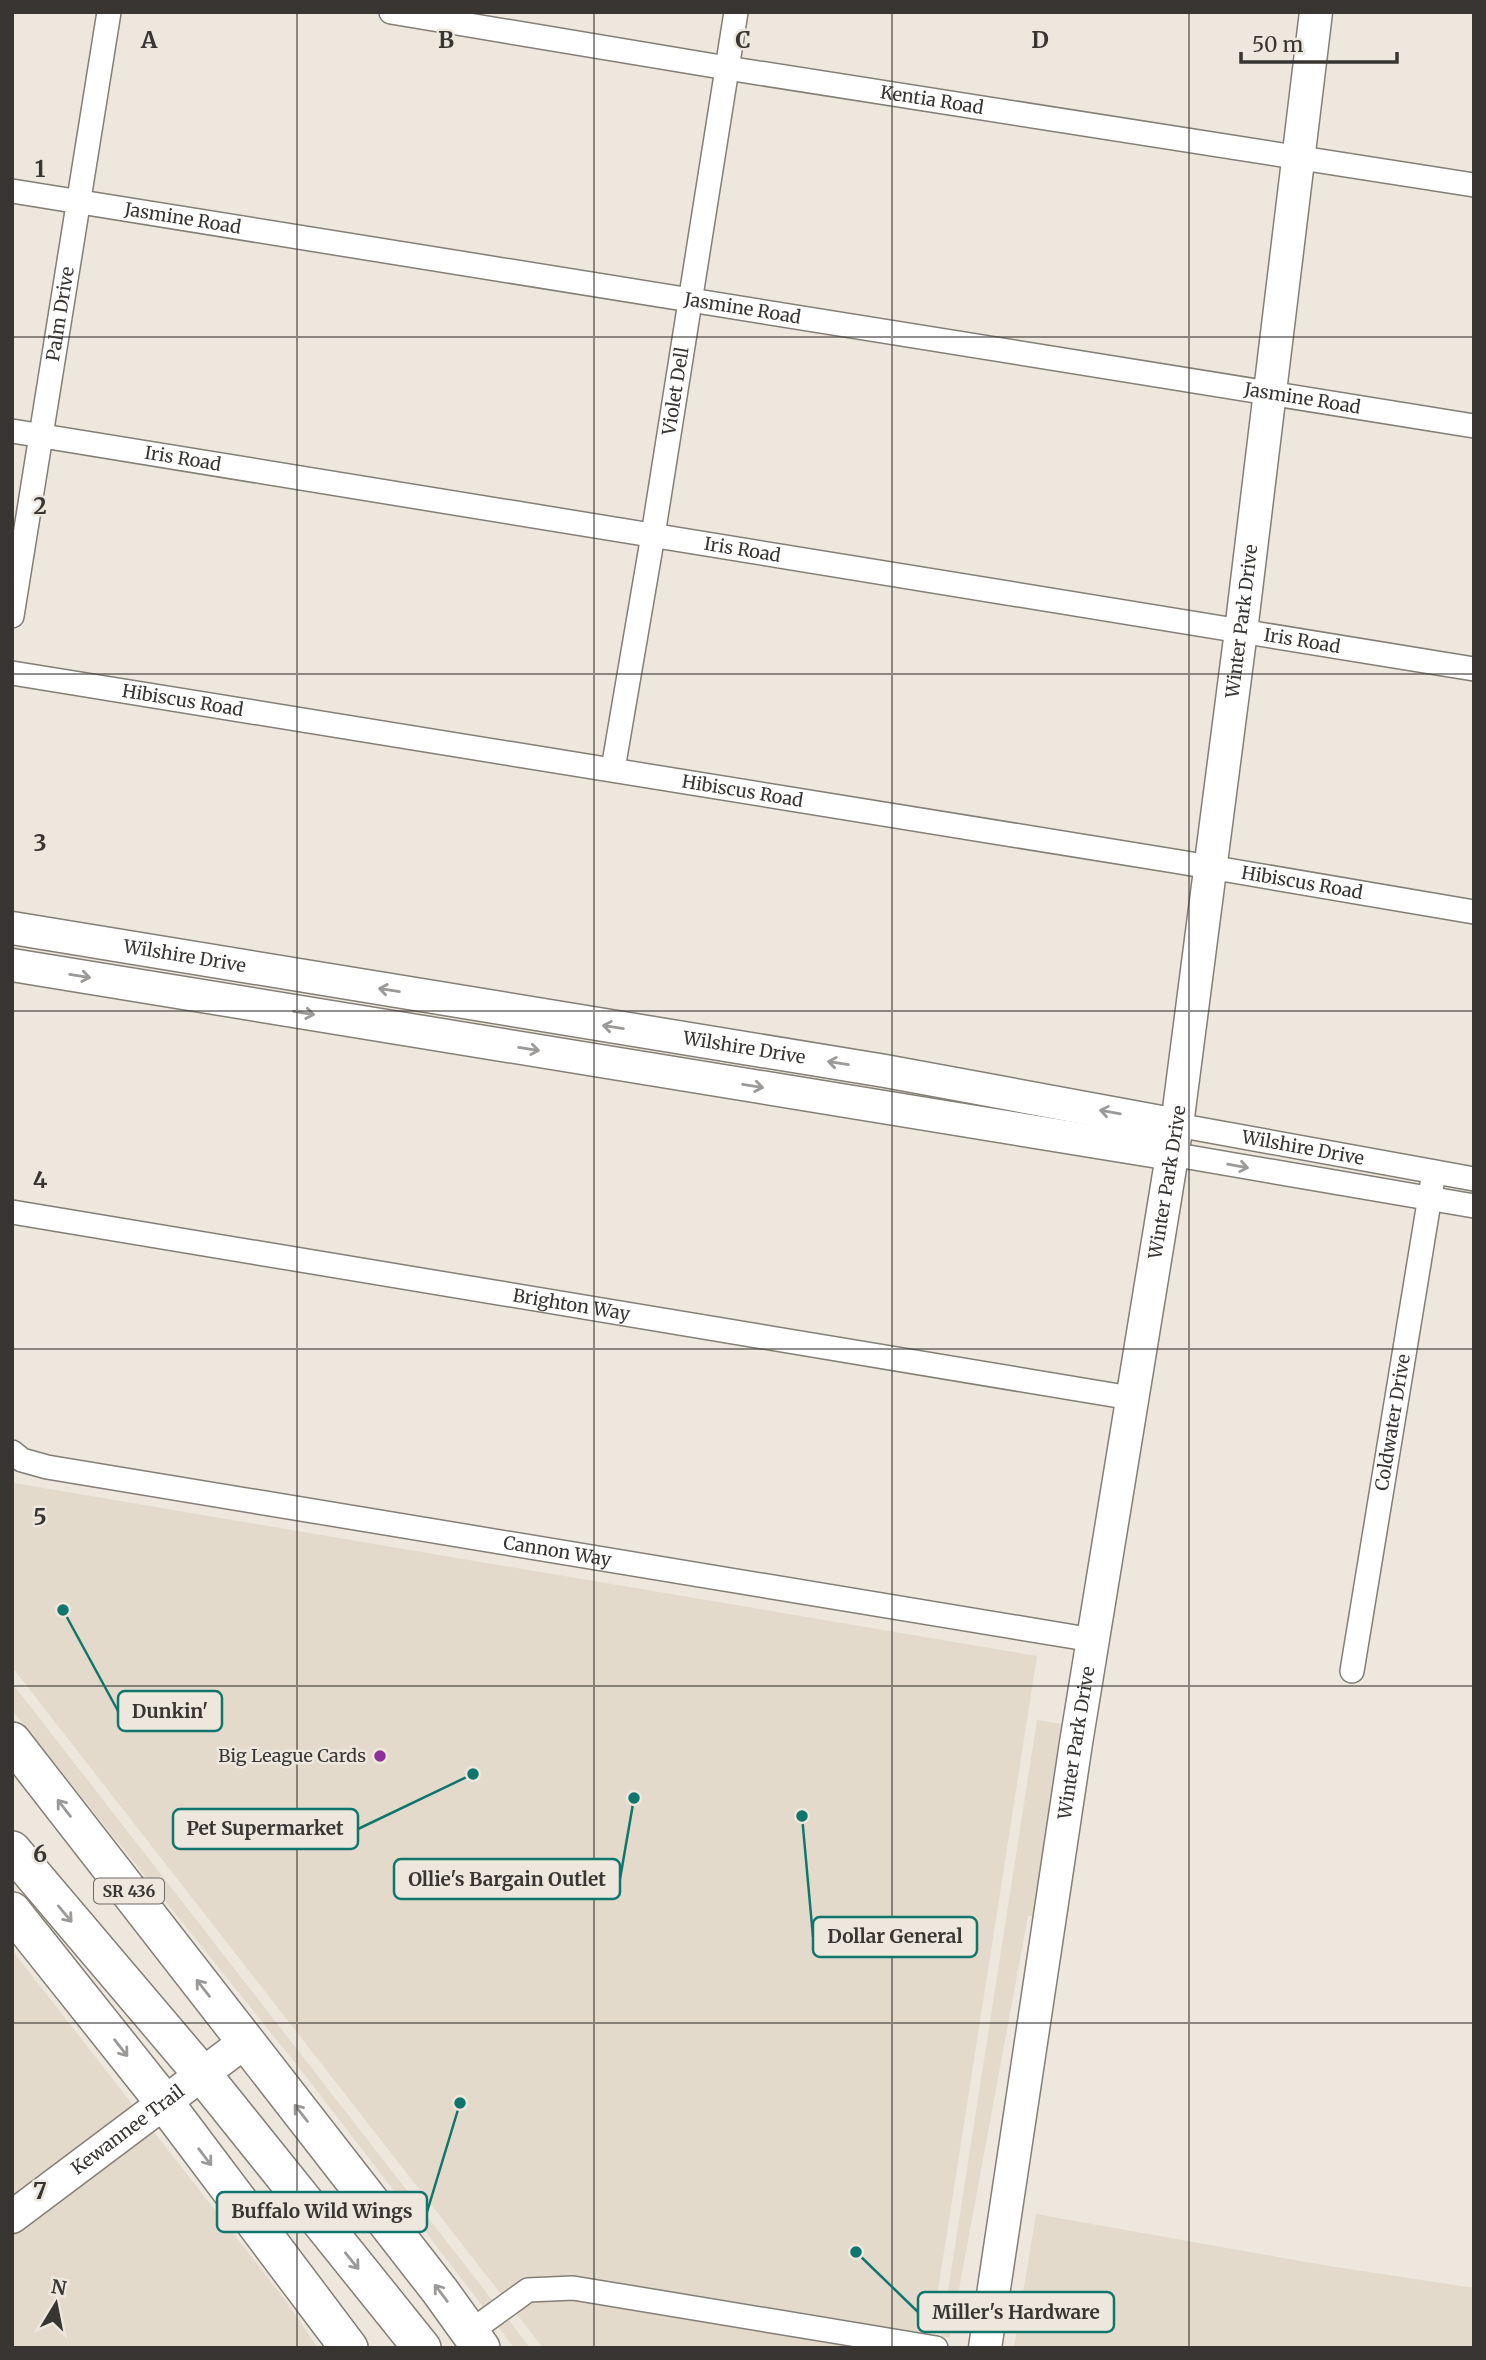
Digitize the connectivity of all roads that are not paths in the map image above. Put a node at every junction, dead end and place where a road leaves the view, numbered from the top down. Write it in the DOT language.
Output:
graph roads {
  1 [pos="109,12"];
  2 [pos="391,12"];
  3 [pos="736,12"];
  4 [pos="1315,12"];
  5 [pos="727,68"];
  6 [pos="1297,157"];
  7 [pos="1474,185"];
  8 [pos="12,191"];
  9 [pos="78,202"];
  10 [pos="689,300"];
  11 [pos="1268,392"];
  12 [pos="1474,426"];
  13 [pos="12,430"];
  14 [pos="42,435"];
  15 [pos="653,535"];
  16 [pos="12,616"];
  17 [pos="1241,631"];
  18 [pos="1474,669"];
  19 [pos="12,673"];
  20 [pos="613,769"];
  21 [pos="1209,866"];
  22 [pos="1474,912"];
  23 [pos="12,928"];
  24 [pos="12,965"];
  25 [pos="440,998"];
  26 [pos="436,1034"];
  27 [pos="885,1071"];
  28 [pos="881,1107"];
  29 [pos="1174,1140"];
  30 [pos="1434,1172"];
  31 [pos="1474,1179"];
  32 [pos="1430,1199"];
  33 [pos="1474,1206"];
  34 [pos="12,1212"];
  35 [pos="1131,1398"];
  36 [pos="17,1456"];
  37 [pos="1093,1640"];
  38 [pos="1352,1671"];
  39 [pos="12,1741"];
  40 [pos="12,1850"];
  41 [pos="12,1911"];
  42 [pos="245,2042"];
  43 [pos="202,2074"];
  44 [pos="164,2102"];
  45 [pos="12,2217"];
  46 [pos="476,2340"];
  47 [pos="349,2348"];
  48 [pos="422,2348"];
  49 [pos="936,2348"];
  50 [pos="985,2348"];
  1 -- 9 [label="street, Palm Drive"];
  2 -- 5 [label="street, Kentia Road"];
  3 -- 5 [label="street, Violet Dell"];
  4 -- 6 [label="street, Winter Park Drive"];
  5 -- 6 [label="street, Kentia Road"];
  5 -- 10 [label="street, Violet Dell"];
  6 -- 7 [label="street, Kentia Road"];
  6 -- 11 [label="street, Winter Park Drive"];
  8 -- 9 [label="street, Jasmine Road"];
  9 -- 10 [label="street, Jasmine Road"];
  9 -- 14 [label="street, Palm Drive"];
  10 -- 11 [label="street, Jasmine Road"];
  10 -- 15 [label="street, Violet Dell"];
  11 -- 12 [label="street, Jasmine Road"];
  11 -- 17 [label="street, Winter Park Drive"];
  13 -- 14 [label="street, Iris Road"];
  14 -- 15 [label="street, Iris Road"];
  14 -- 16 [label="street, Palm Drive"];
  15 -- 17 [label="street, Iris Road"];
  15 -- 20 [label="street, Violet Dell"];
  17 -- 18 [label="street, Iris Road"];
  17 -- 21 [label="street, Winter Park Drive"];
  19 -- 20 [label="street, Hibiscus Road"];
  20 -- 21 [label="street, Hibiscus Road"];
  21 -- 22 [label="street, Hibiscus Road"];
  21 -- 29 [label="street, Winter Park Drive"];
  25 -- 23 [label="street, Wilshire Drive, one-way"];
  24 -- 26 [label="street, Wilshire Drive, one-way"];
  25 -- 26 [label="street"];
  27 -- 25 [label="street, Wilshire Drive, one-way"];
  26 -- 28 [label="street, Wilshire Drive, one-way"];
  27 -- 28 [label="street"];
  29 -- 27 [label="street, Wilshire Drive, one-way"];
  28 -- 29 [label="street, Wilshire Drive"];
  29 -- 30 [label="street, Wilshire Drive"];
  29 -- 32 [label="street, Wilshire Drive, one-way"];
  29 -- 35 [label="street, Winter Park Drive"];
  30 -- 31 [label="street, Wilshire Drive"];
  30 -- 32 [label="street, Coldwater Drive"];
  32 -- 33 [label="street, Wilshire Drive"];
  32 -- 38 [label="street, Coldwater Drive"];
  34 -- 35 [label="street, Brighton Way"];
  35 -- 37 [label="street, Winter Park Drive"];
  36 -- 37 [label="street, Cannon Way"];
  37 -- 50 [label="street, Winter Park Drive"];
  42 -- 39 [label="main road, SR 436, one-way"];
  40 -- 43 [label="main road, one-way"];
  41 -- 44 [label="main road, one-way"];
  42 -- 43 [label="street, Kewannee Trail"];
  46 -- 42 [label="main road, SR 436, one-way"];
  43 -- 44 [label="street, Kewannee Trail"];
  43 -- 48 [label="main road, one-way"];
  44 -- 45 [label="street, Kewannee Trail"];
  44 -- 47 [label="main road, one-way"];
  46 -- 49 [label="street"];
}
